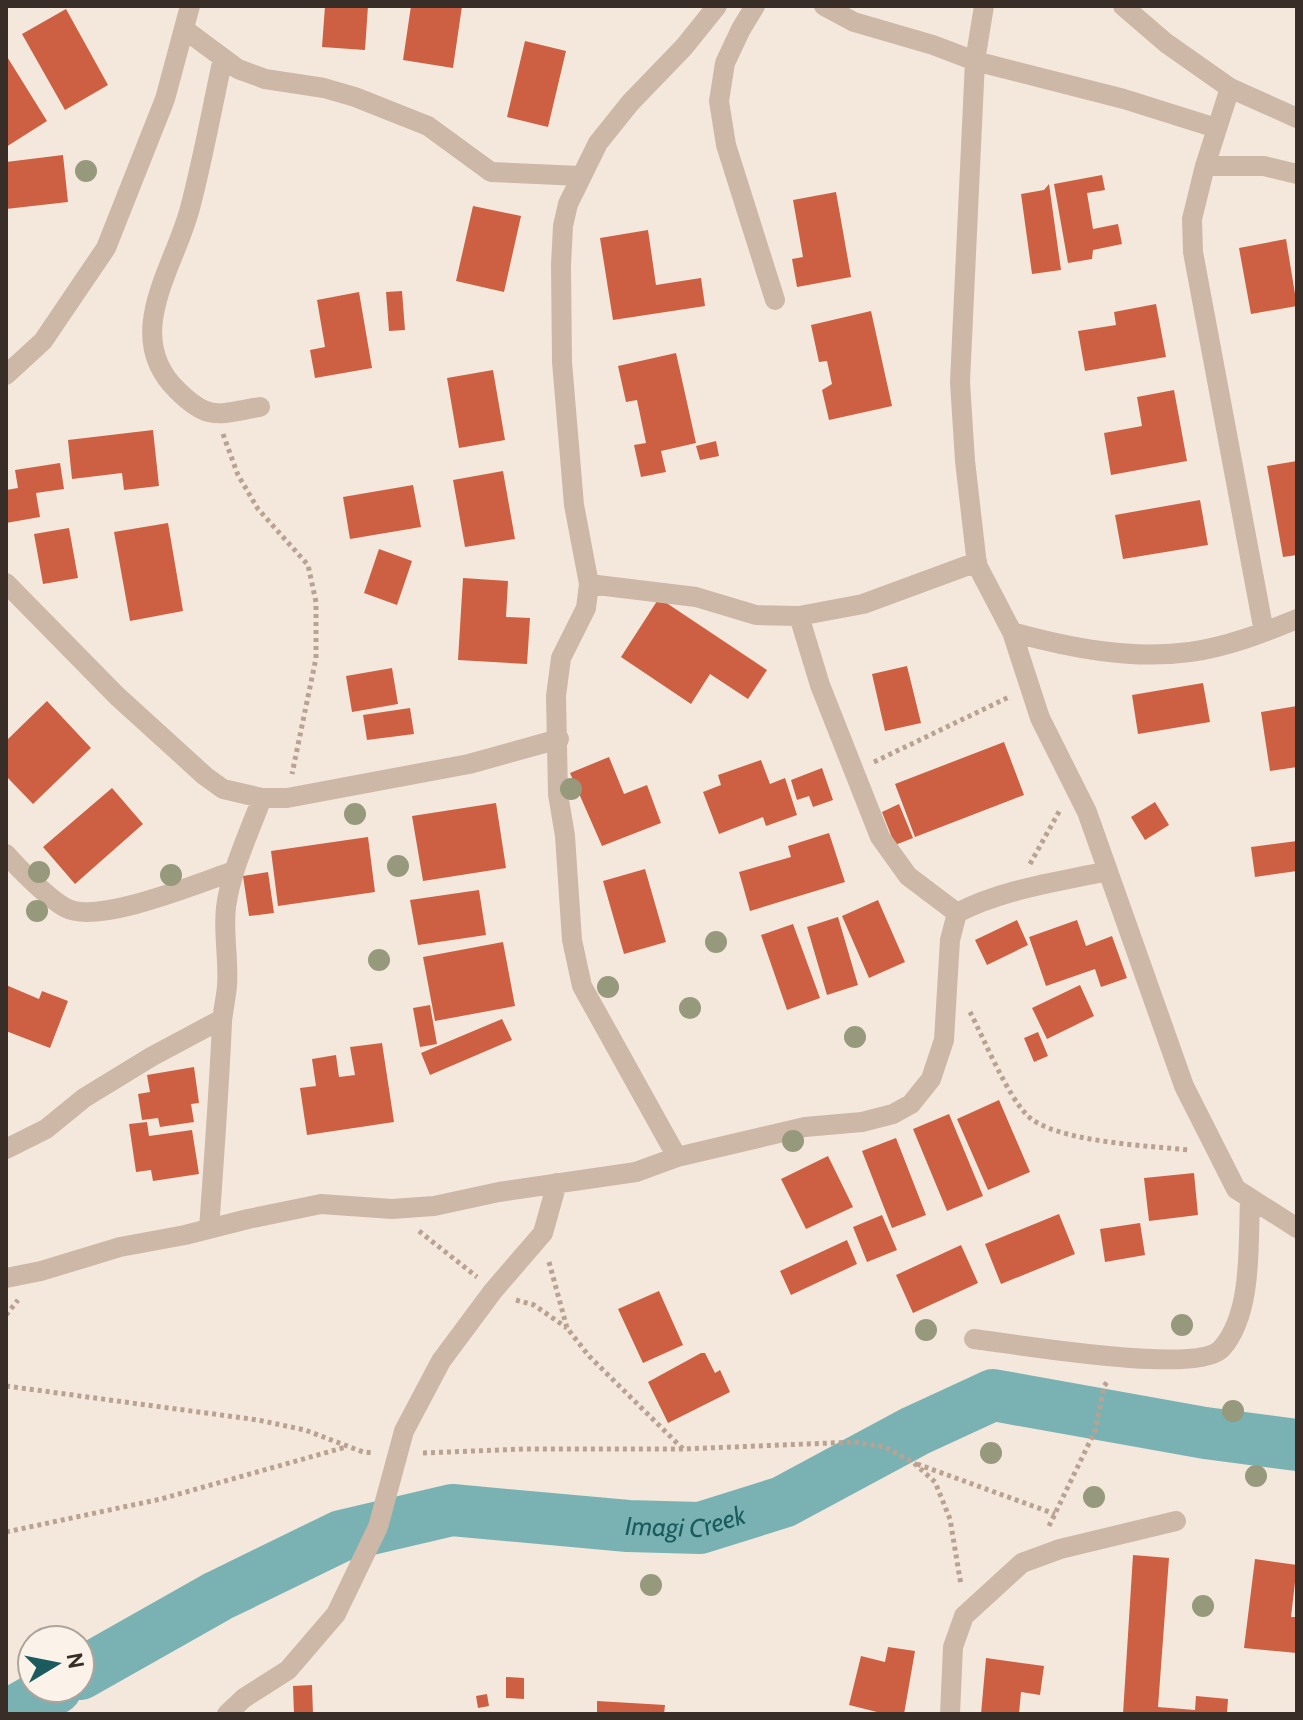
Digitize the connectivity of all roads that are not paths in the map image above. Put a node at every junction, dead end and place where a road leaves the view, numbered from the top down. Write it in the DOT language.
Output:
graph roads {
  1 [pos="190,6"];
  2 [pos="717,6"];
  3 [pos="755,6"];
  4 [pos="824,6"];
  5 [pos="984,6"];
  6 [pos="1123,6"];
  7 [pos="184,29"];
  8 [pos="223,58"];
  9 [pos="975,61"];
  10 [pos="1230,88"];
  11 [pos="1297,118"];
  12 [pos="1216,128"];
  13 [pos="1205,166"];
  14 [pos="1297,174"];
  15 [pos="580,176"];
  16 [pos="775,300"];
  17 [pos="6,375"];
  18 [pos="260,407"];
  19 [pos="977,562"];
  20 [pos="6,583"];
  21 [pos="589,584"];
  22 [pos="799,616"];
  23 [pos="1297,619"];
  24 [pos="1012,632"];
  25 [pos="1264,632"];
  26 [pos="559,739"];
  27 [pos="262,798"];
  28 [pos="6,854"];
  29 [pos="234,871"];
  30 [pos="1108,871"];
  31 [pos="957,913"];
  32 [pos="222,1019"];
  33 [pos="6,1149"];
  34 [pos="677,1157"];
  35 [pos="557,1183"];
  36 [pos="1250,1199"];
  37 [pos="1297,1228"];
  38 [pos="209,1229"];
  39 [pos="6,1278"];
  40 [pos="974,1339"];
  41 [pos="1176,1521"];
  42 [pos="227,1714"];
  43 [pos="950,1714"];
  1 -- 7 [label="street"];
  2 -- 15 [label="street"];
  3 -- 16 [label="street"];
  4 -- 9 [label="street"];
  5 -- 9 [label="street"];
  6 -- 10 [label="street"];
  7 -- 8 [label="street"];
  7 -- 17 [label="street"];
  8 -- 15 [label="street"];
  8 -- 18 [label="street"];
  9 -- 12 [label="street"];
  9 -- 19 [label="street"];
  10 -- 11 [label="street"];
  10 -- 12 [label="street"];
  12 -- 13 [label="street"];
  13 -- 14 [label="street"];
  13 -- 25 [label="street"];
  15 -- 21 [label="street"];
  19 -- 22 [label="street"];
  19 -- 24 [label="street"];
  20 -- 27 [label="street"];
  21 -- 22 [label="street"];
  21 -- 26 [label="street"];
  22 -- 31 [label="street"];
  23 -- 25 [label="street"];
  24 -- 25 [label="street"];
  24 -- 30 [label="street"];
  26 -- 27 [label="street"];
  26 -- 34 [label="street"];
  27 -- 29 [label="street"];
  28 -- 29 [label="street"];
  29 -- 32 [label="street"];
  30 -- 31 [label="street"];
  30 -- 36 [label="street"];
  31 -- 34 [label="street"];
  32 -- 33 [label="street"];
  32 -- 38 [label="street"];
  34 -- 35 [label="street"];
  35 -- 38 [label="street"];
  35 -- 42 [label="street"];
  36 -- 37 [label="street"];
  36 -- 40 [label="street"];
  38 -- 39 [label="street"];
  41 -- 43 [label="street"];
}
